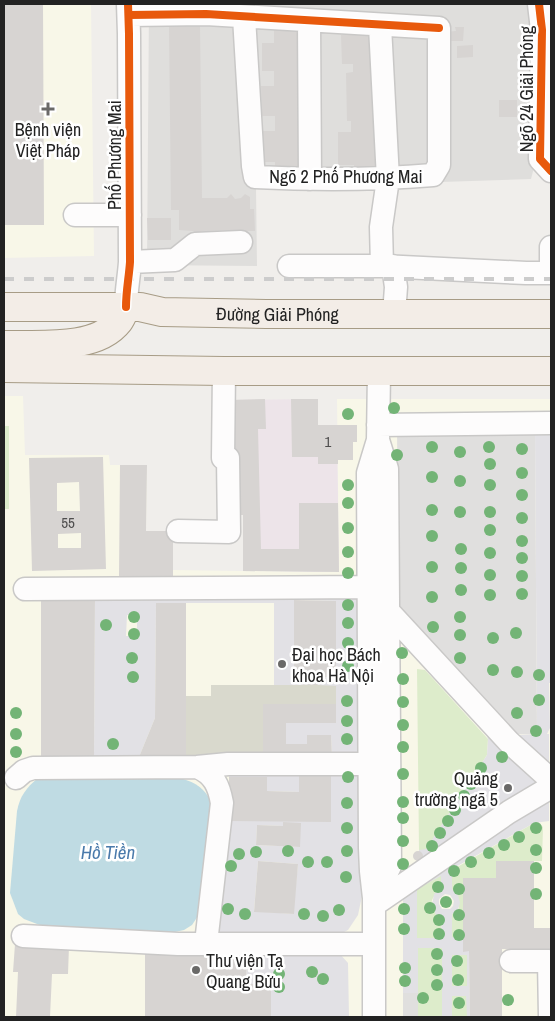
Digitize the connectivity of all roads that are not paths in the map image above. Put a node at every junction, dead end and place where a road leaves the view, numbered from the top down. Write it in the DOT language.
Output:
graph roads {
  1 [pos="539,4"];
  2 [pos="128,9"];
  3 [pos="205,9"];
  4 [pos="244,17"];
  5 [pos="309,22"];
  6 [pos="380,26"];
  7 [pos="551,171"];
  8 [pos="388,179"];
  9 [pos="310,180"];
  10 [pos="74,215"];
  11 [pos="130,215"];
  12 [pos="241,242"];
  13 [pos="551,247"];
  14 [pos="130,262"];
  15 [pos="289,266"];
  16 [pos="388,266"];
  17 [pos="551,273"];
  18 [pos="126,307"];
  19 [pos="4,308"];
  20 [pos="394,314"];
  21 [pos="551,314"];
  22 [pos="4,345"];
  23 [pos="4,368"];
  24 [pos="224,371"];
  25 [pos="551,371"];
  26 [pos="379,372"];
  27 [pos="551,423"];
  28 [pos="378,432"];
  29 [pos="178,531"];
  30 [pos="369,587"];
  31 [pos="25,589"];
  32 [pos="379,612"];
  33 [pos="370,764"];
  34 [pos="197,767"];
  35 [pos="16,778"];
  36 [pos="551,780"];
  37 [pos="551,787"];
  38 [pos="374,901"];
  39 [pos="23,936"];
  40 [pos="206,943"];
  41 [pos="374,944"];
  42 [pos="510,961"];
  43 [pos="374,1017"];
  44 [pos="550,1017"];
  1 -- 7 [label="street, Ngõ 24 Giải Phóng"];
  2 -- 3 [label="street, Ngõ 2 Phố Phương Mai"];
  2 -- 11 [label="street, Phố Phương Mai"];
  3 -- 4 [label="street, Ngõ 2 Phố Phương Mai"];
  4 -- 5 [label="street, Ngõ 2 Phố Phương Mai"];
  4 -- 9 [label="street, Ngõ 2 Phố Phương Mai"];
  5 -- 6 [label="street, Ngõ 2 Phố Phương Mai"];
  5 -- 9 [label="street"];
  6 -- 8 [label="street"];
  6 -- 8 [label="street, Ngõ 2 Phố Phương Mai"];
  8 -- 9 [label="street, Ngõ 2 Phố Phương Mai"];
  8 -- 16 [label="street"];
  10 -- 11 [label="street"];
  11 -- 14 [label="street, Phố Phương Mai"];
  12 -- 14 [label="street"];
  13 -- 17 [label="street"];
  14 -- 18 [label="street, Phố Phương Mai"];
  15 -- 16 [label="street"];
  16 -- 17 [label="street"];
  16 -- 20 [label="street"];
  18 -- 19 [label="main road, Đường Giải Phóng"];
  18 -- 20 [label="main road, Đường Giải Phóng"];
  18 -- 22 [label="main road"];
  20 -- 21 [label="main road, Đường Giải Phóng"];
  23 -- 24 [label="main road"];
  24 -- 26 [label="main road"];
  24 -- 29 [label="street"];
  25 -- 26 [label="main road"];
  26 -- 28 [label="street"];
  27 -- 28 [label="street"];
  28 -- 30 [label="street"];
  28 -- 32 [label="street"];
  30 -- 31 [label="street"];
  30 -- 32 [label="street"];
  32 -- 33 [label="street"];
  32 -- 36 [label="street"];
  32 -- 38 [label="street"];
  33 -- 34 [label="street"];
  33 -- 38 [label="street"];
  34 -- 35 [label="street"];
  34 -- 40 [label="street"];
  37 -- 38 [label="street"];
  38 -- 41 [label="street"];
  39 -- 40 [label="street"];
  40 -- 41 [label="street"];
  41 -- 43 [label="street"];
  42 -- 44 [label="street"];
}
